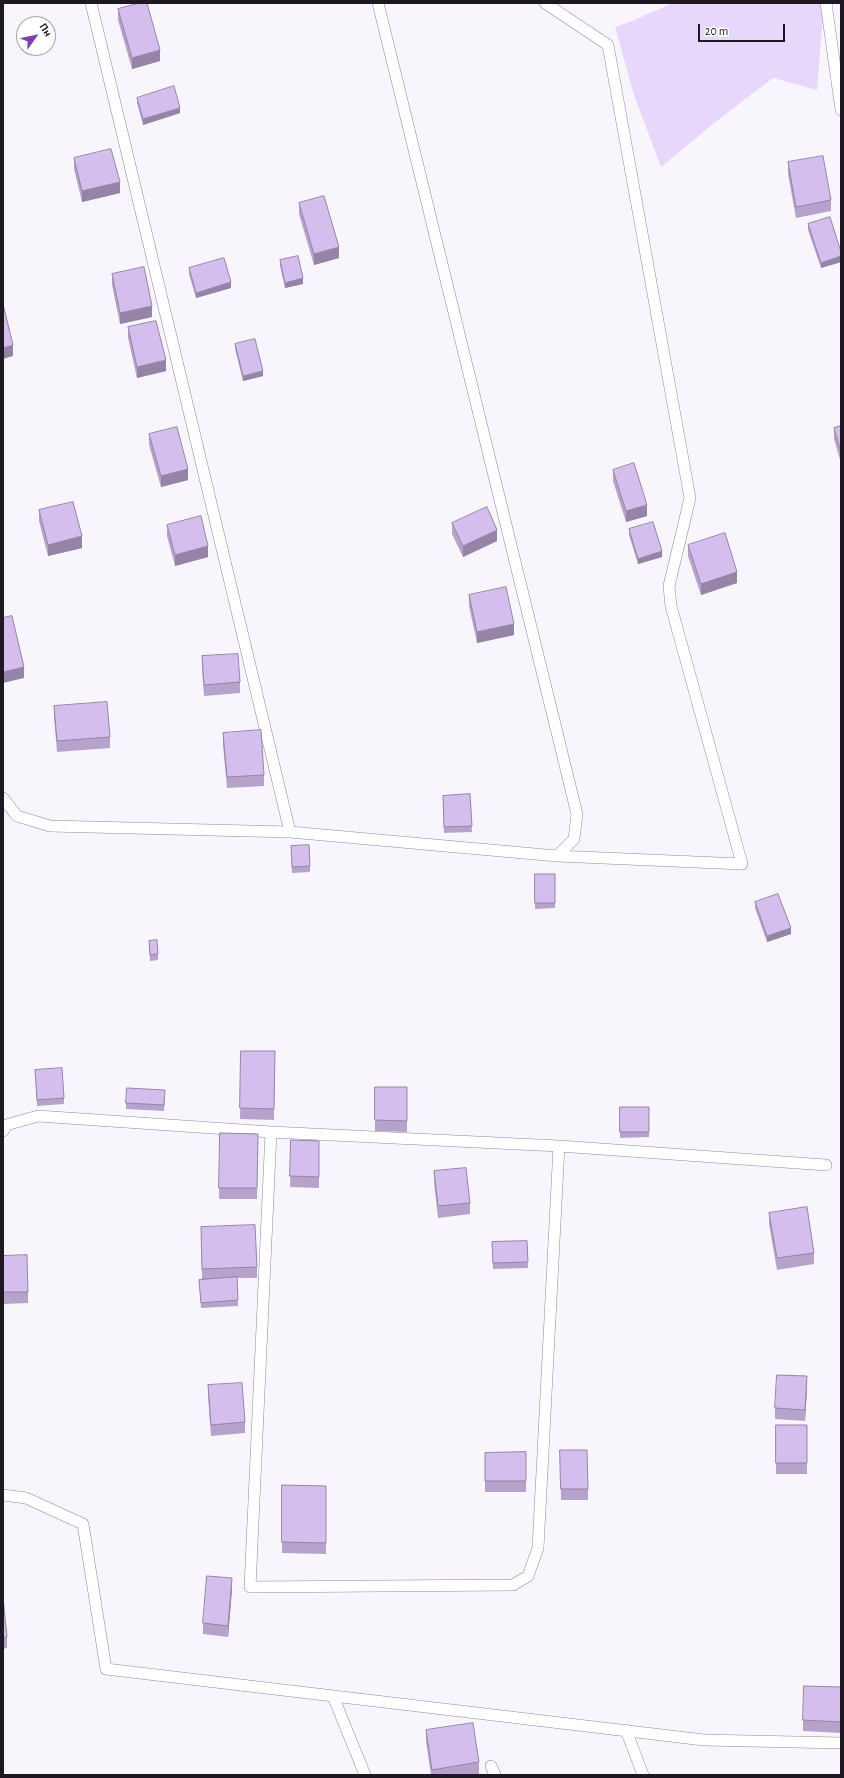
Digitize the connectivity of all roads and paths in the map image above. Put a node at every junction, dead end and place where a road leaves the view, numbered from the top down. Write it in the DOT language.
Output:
graph roads {
  1 [pos="91,3"];
  2 [pos="378,3"];
  3 [pos="545,3"];
  4 [pos="826,3"];
  5 [pos="841,110"];
  6 [pos="3,798"];
  7 [pos="290,832"];
  8 [pos="557,856"];
  9 [pos="3,1131"];
  10 [pos="271,1132"];
  11 [pos="559,1146"];
  12 [pos="826,1165"];
  13 [pos="3,1495"];
  14 [pos="333,1696"];
  15 [pos="626,1730"];
  16 [pos="841,1743"];
  17 [pos="365,1775"];
  18 [pos="643,1775"];
  1 -- 7 [label="lane"];
  2 -- 8 [label="lane"];
  3 -- 8 [label="lane"];
  4 -- 5 [label="lane"];
  6 -- 7 [label="lane"];
  7 -- 8 [label="lane"];
  9 -- 10 [label="lane"];
  10 -- 11 [label="lane"];
  10 -- 11 [label="lane"];
  11 -- 12 [label="lane"];
  13 -- 14 [label="lane"];
  14 -- 15 [label="lane"];
  14 -- 17 [label="lane"];
  15 -- 16 [label="lane"];
  15 -- 18 [label="lane"];
}
